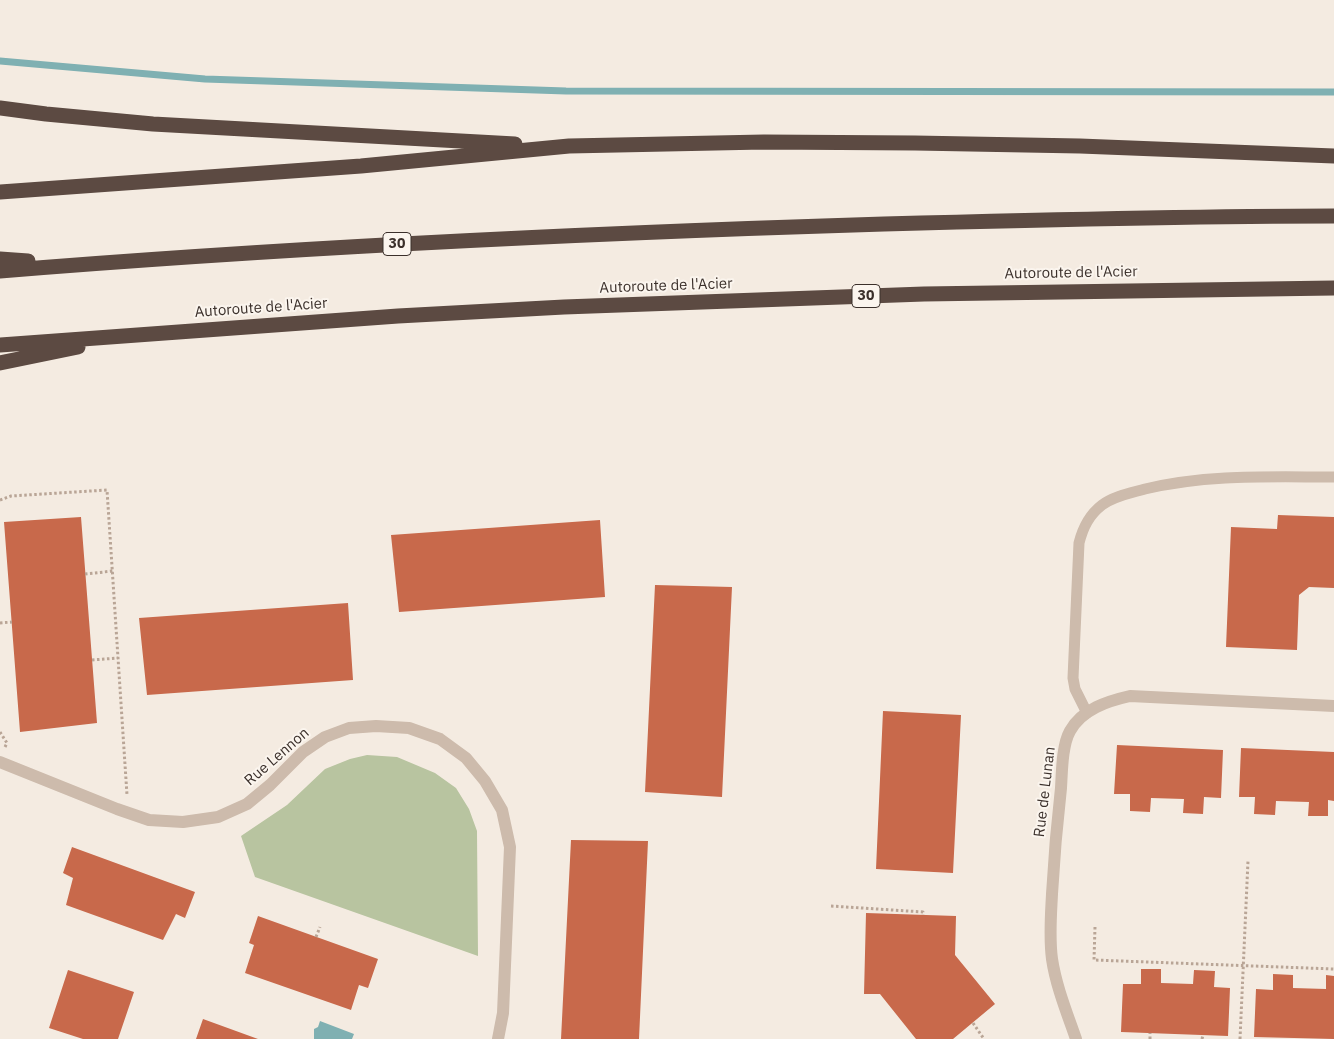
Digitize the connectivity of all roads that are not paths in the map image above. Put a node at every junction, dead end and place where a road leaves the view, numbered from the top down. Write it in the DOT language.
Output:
graph roads {
  1 [pos="0,108"];
  2 [pos="569,146"];
  3 [pos="1334,156"];
  4 [pos="0,192"];
  5 [pos="1334,216"];
  6 [pos="0,259"];
  7 [pos="77,265"];
  8 [pos="0,271"];
  9 [pos="1334,288"];
  10 [pos="136,334"];
  11 [pos="0,345"];
  12 [pos="0,363"];
  13 [pos="1334,477"];
  14 [pos="1334,706"];
  15 [pos="1088,713"];
  16 [pos="0,762"];
  17 [pos="498,1039"];
  18 [pos="1076,1039"];
  1 -- 2 [label="highway"];
  2 -- 3 [label="highway"];
  2 -- 4 [label="highway"];
  5 -- 7 [label="highway, 30"];
  6 -- 7 [label="highway"];
  7 -- 8 [label="highway, 30"];
  9 -- 10 [label="highway, Autoroute de l'Acier / 30"];
  10 -- 11 [label="highway, Autoroute de l'Acier / 30"];
  10 -- 12 [label="highway"];
  13 -- 15 [label="lane"];
  14 -- 15 [label="street, Rue de Lunan"];
  15 -- 18 [label="street, Rue de Lunan"];
  16 -- 17 [label="street, Rue Lennon"];
}
